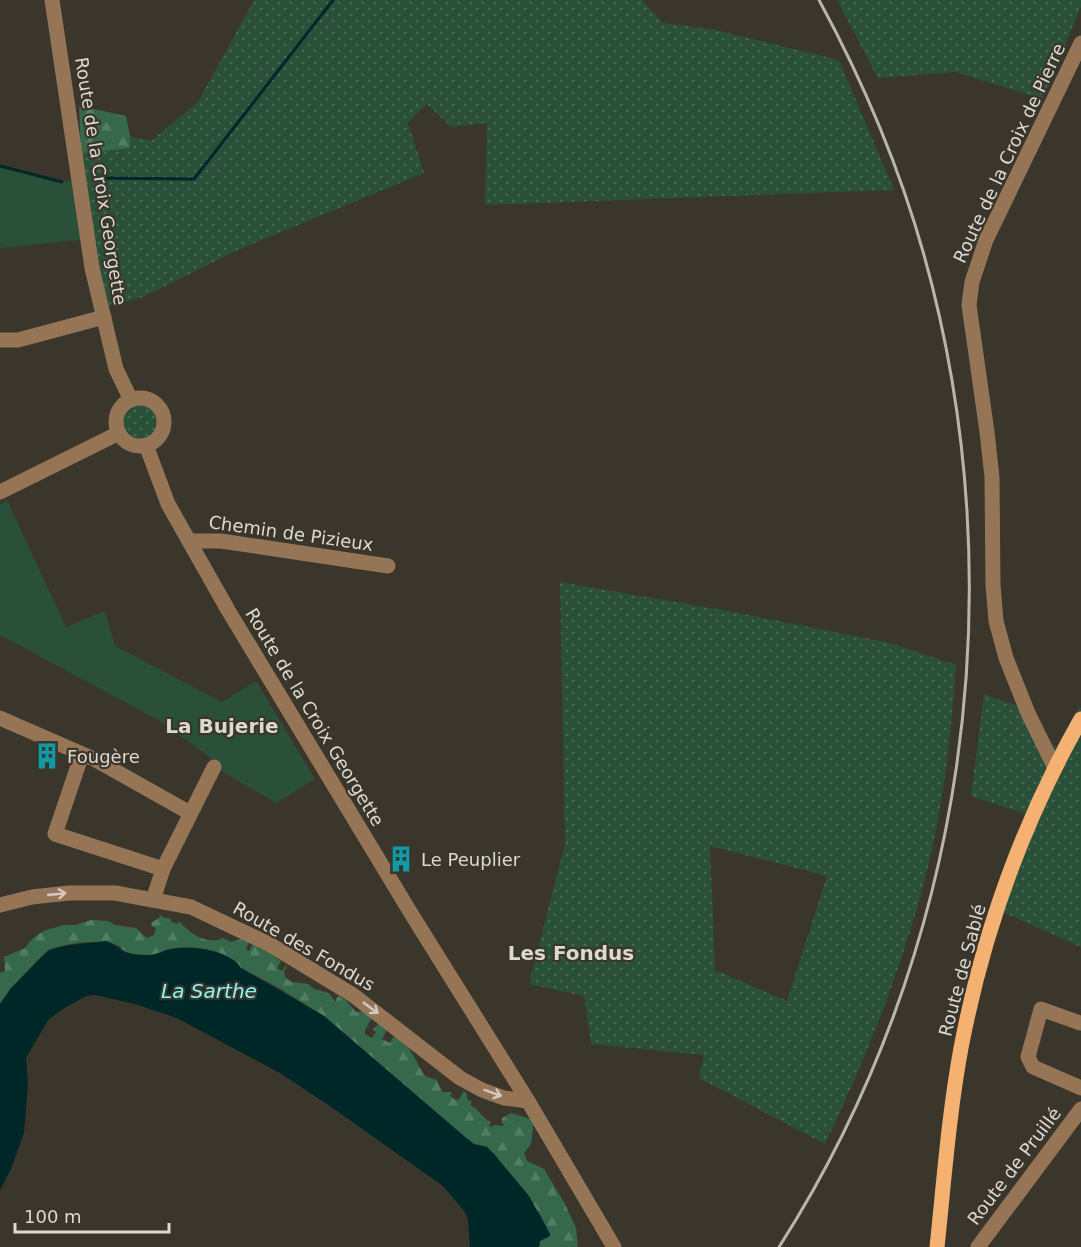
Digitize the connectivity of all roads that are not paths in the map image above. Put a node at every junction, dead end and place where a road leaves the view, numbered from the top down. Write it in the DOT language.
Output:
graph roads {
  1 [pos="52,0"];
  2 [pos="1081,43"];
  3 [pos="104,317"];
  4 [pos="0,340"];
  5 [pos="132,400"];
  6 [pos="119,433"];
  7 [pos="146,446"];
  8 [pos="0,492"];
  9 [pos="189,541"];
  10 [pos="388,566"];
  11 [pos="0,718"];
  12 [pos="1081,719"];
  13 [pos="82,754"];
  14 [pos="214,767"];
  15 [pos="1055,768"];
  16 [pos="190,813"];
  17 [pos="163,869"];
  18 [pos="153,900"];
  19 [pos="0,905"];
  20 [pos="1080,1023"];
  21 [pos="1081,1088"];
  22 [pos="528,1101"];
  23 [pos="1081,1109"];
  24 [pos="614,1247"];
  25 [pos="937,1247"];
  26 [pos="978,1247"];
  1 -- 3 [label="street, Route de la Croix Georgette"];
  2 -- 15 [label="street, Route de la Croix de Pierre"];
  3 -- 4 [label="street"];
  3 -- 5 [label="street, Route de la Croix Georgette"];
  5 -- 6 [label="street"];
  5 -- 7 [label="street"];
  6 -- 7 [label="street"];
  6 -- 8 [label="street"];
  7 -- 9 [label="street, Route de la Croix Georgette"];
  9 -- 10 [label="street, Chemin de Pizieux"];
  9 -- 22 [label="street, Route de la Croix Georgette"];
  11 -- 13 [label="street"];
  12 -- 15 [label="main road, Route de Sablé"];
  13 -- 16 [label="street"];
  13 -- 17 [label="street"];
  14 -- 16 [label="street"];
  15 -- 25 [label="main road, Route de Sablé"];
  16 -- 17 [label="street"];
  17 -- 18 [label="street"];
  19 -- 18 [label="street, Route des Fondus, one-way"];
  18 -- 22 [label="street, Route des Fondus, one-way"];
  20 -- 21 [label="street"];
  22 -- 24 [label="street, Route de la Croix Georgette"];
  23 -- 26 [label="street, Route de Pruillé"];
}
